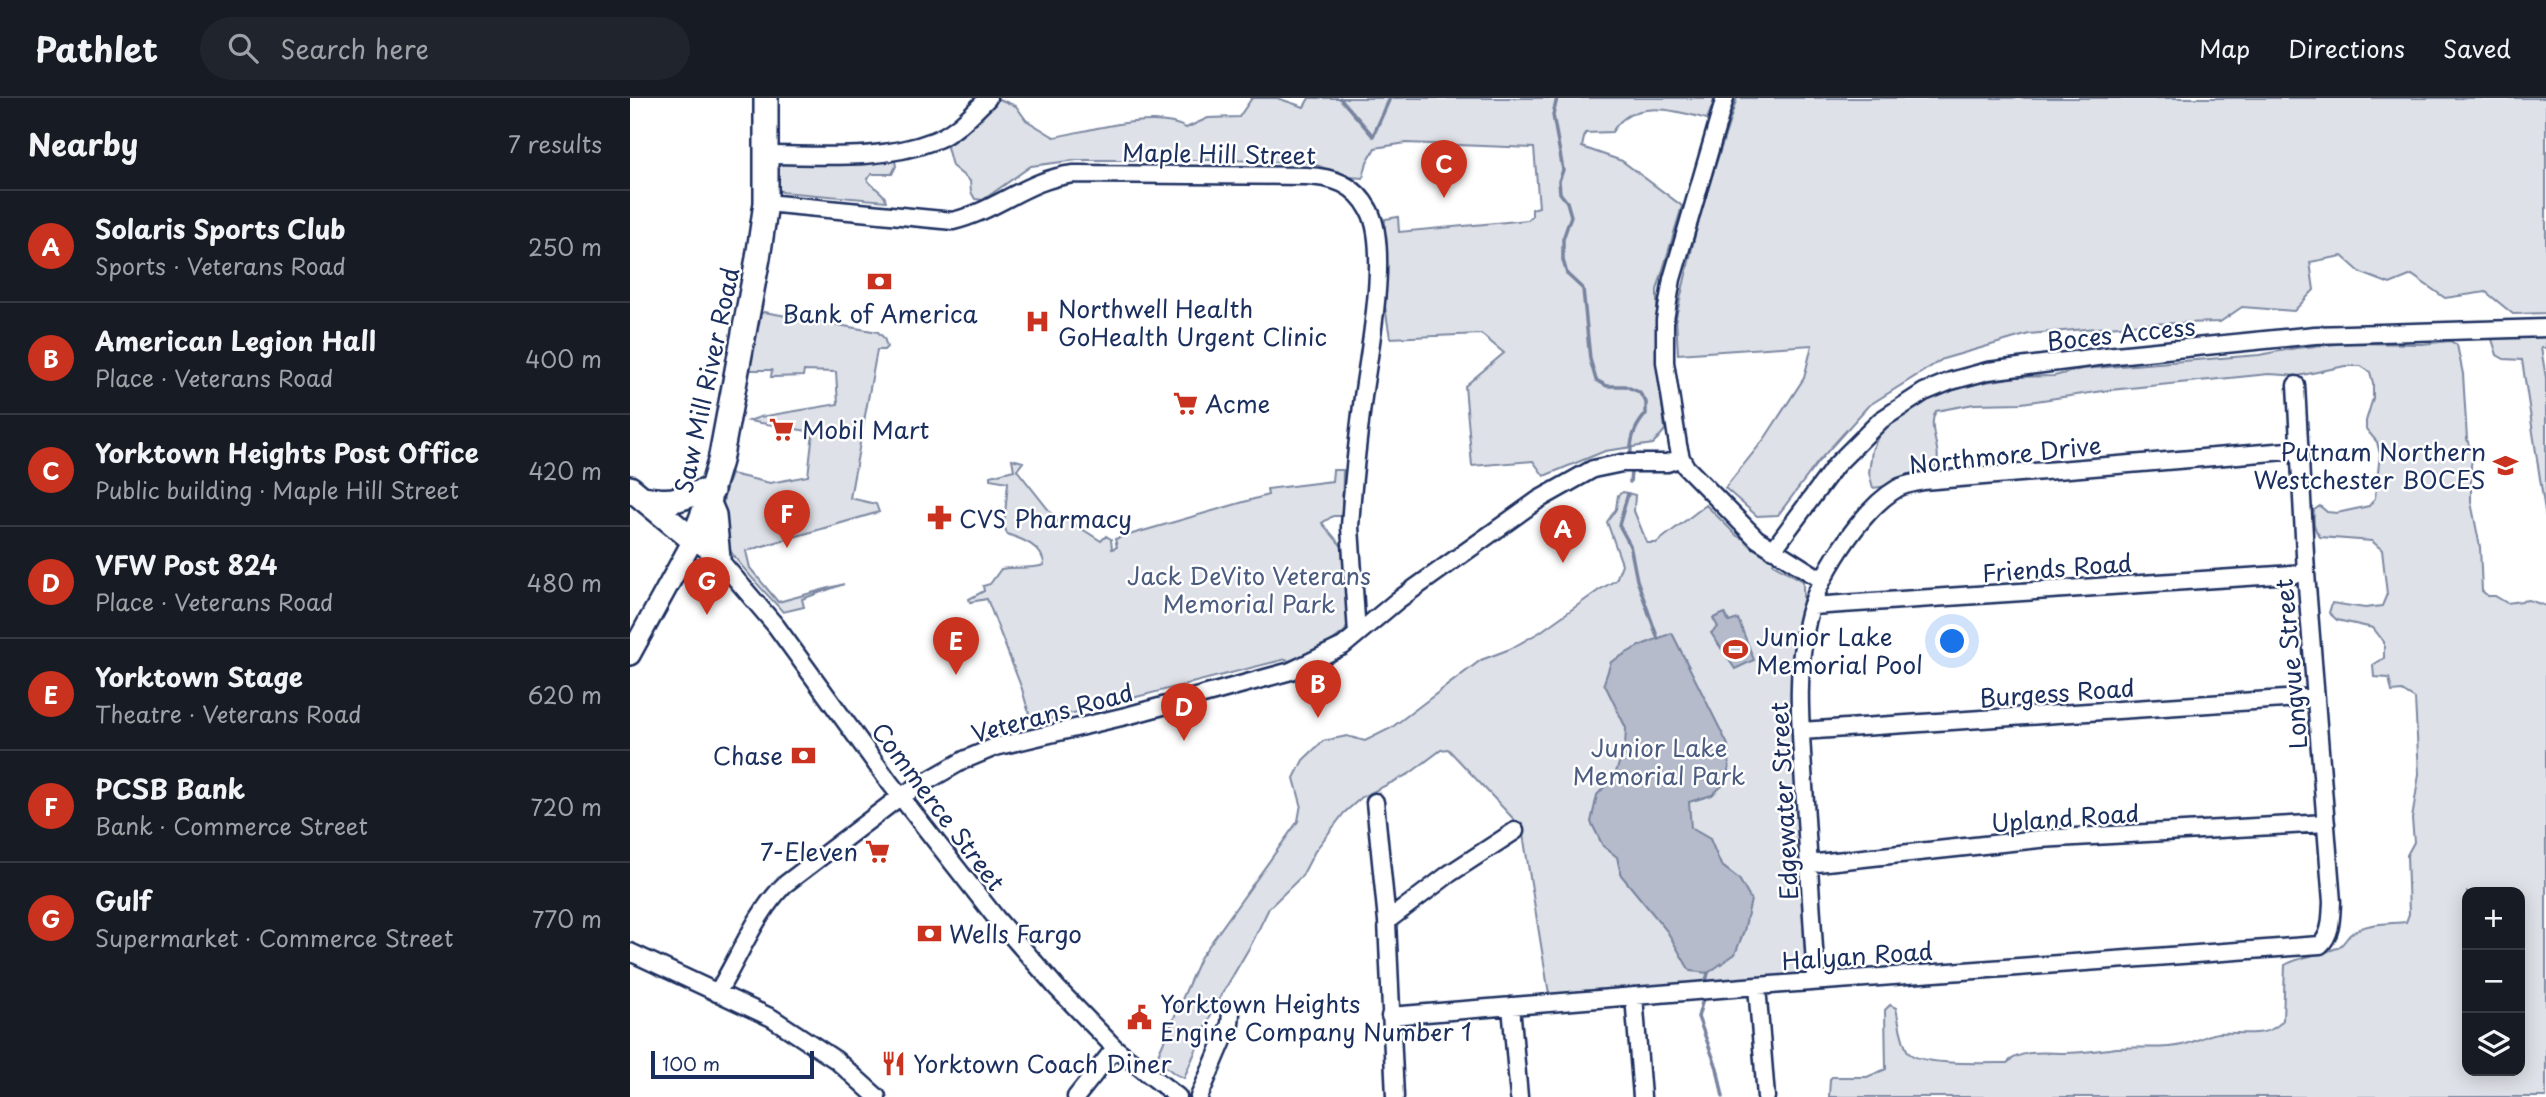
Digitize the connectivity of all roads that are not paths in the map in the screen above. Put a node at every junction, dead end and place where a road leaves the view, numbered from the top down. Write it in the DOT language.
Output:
graph roads {
  1 [pos="766,98"];
  2 [pos="988,98"];
  3 [pos="1725,98"];
  4 [pos="767,155"];
  5 [pos="766,204"];
  6 [pos="2546,328"];
  7 [pos="2296,385"];
  8 [pos="2299,450"];
  9 [pos="1681,458"];
  10 [pos="636,493"];
  11 [pos="710,496"];
  12 [pos="693,540"];
  13 [pos="1773,550"];
  14 [pos="718,558"];
  15 [pos="2306,573"];
  16 [pos="1822,580"];
  17 [pos="1812,606"];
  18 [pos="1357,634"];
  19 [pos="630,655"];
  20 [pos="2316,697"];
  21 [pos="1801,731"];
  22 [pos="901,796"];
  23 [pos="1375,802"];
  24 [pos="2326,823"];
  25 [pos="1515,831"];
  26 [pos="1808,864"];
  27 [pos="1387,921"];
  28 [pos="2326,940"];
  29 [pos="630,952"];
  30 [pos="1815,981"];
  31 [pos="1758,986"];
  32 [pos="718,993"];
  33 [pos="1633,996"];
  34 [pos="1511,1006"];
  35 [pos="1231,1013"];
  36 [pos="1390,1016"];
  37 [pos="1115,1048"];
  38 [pos="877,1097"];
  39 [pos="1076,1097"];
  40 [pos="1178,1097"];
  41 [pos="1199,1097"];
  42 [pos="1395,1097"];
  43 [pos="1519,1097"];
  44 [pos="1642,1097"];
  45 [pos="1766,1097"];
  1 -- 4 [label="highway, Saw Mill River Road"];
  2 -- 4 [label="street"];
  3 -- 9 [label="street"];
  4 -- 5 [label="highway, Saw Mill River Road"];
  5 -- 11 [label="highway, Saw Mill River Road"];
  5 -- 18 [label="street, Maple Hill Street"];
  6 -- 13 [label="street, Boces Access"];
  7 -- 8 [label="street, Longvue Street"];
  8 -- 15 [label="street, Longvue Street"];
  8 -- 16 [label="street, Northmore Drive"];
  9 -- 13 [label="street"];
  9 -- 18 [label="street, Veterans Road"];
  10 -- 11 [label="highway"];
  10 -- 12 [label="highway"];
  11 -- 12 [label="highway, Saw Mill River Road"];
  11 -- 14 [label="highway"];
  12 -- 14 [label="street, Commerce Street"];
  12 -- 19 [label="main road, Saw Mill River Road"];
  13 -- 16 [label="street"];
  14 -- 22 [label="street, Commerce Street"];
  15 -- 17 [label="street, Friends Road"];
  15 -- 20 [label="street, Longvue Street"];
  16 -- 17 [label="street, Edgewater Street"];
  17 -- 21 [label="street, Edgewater Street"];
  18 -- 22 [label="street, Veterans Road"];
  20 -- 21 [label="street, Burgess Road"];
  20 -- 24 [label="street, Longvue Street"];
  21 -- 26 [label="street, Edgewater Street"];
  22 -- 32 [label="street, Veterans Road"];
  22 -- 37 [label="street, Commerce Street"];
  23 -- 27 [label="street"];
  24 -- 26 [label="street, Upland Road"];
  24 -- 28 [label="street, Longvue Street"];
  25 -- 27 [label="street"];
  26 -- 30 [label="street, Edgewater Street"];
  27 -- 36 [label="street"];
  28 -- 30 [label="street, Halyan Road"];
  29 -- 32 [label="street"];
  30 -- 31 [label="street, Halyan Road"];
  31 -- 33 [label="street, Halyan Road"];
  31 -- 45 [label="street"];
  32 -- 38 [label="street"];
  33 -- 34 [label="street, Halyan Road"];
  33 -- 44 [label="street"];
  34 -- 36 [label="street, Halyan Road"];
  34 -- 43 [label="street"];
  35 -- 41 [label="street"];
  36 -- 42 [label="street"];
  37 -- 39 [label="street"];
  37 -- 40 [label="street, Commerce Street"];
}
